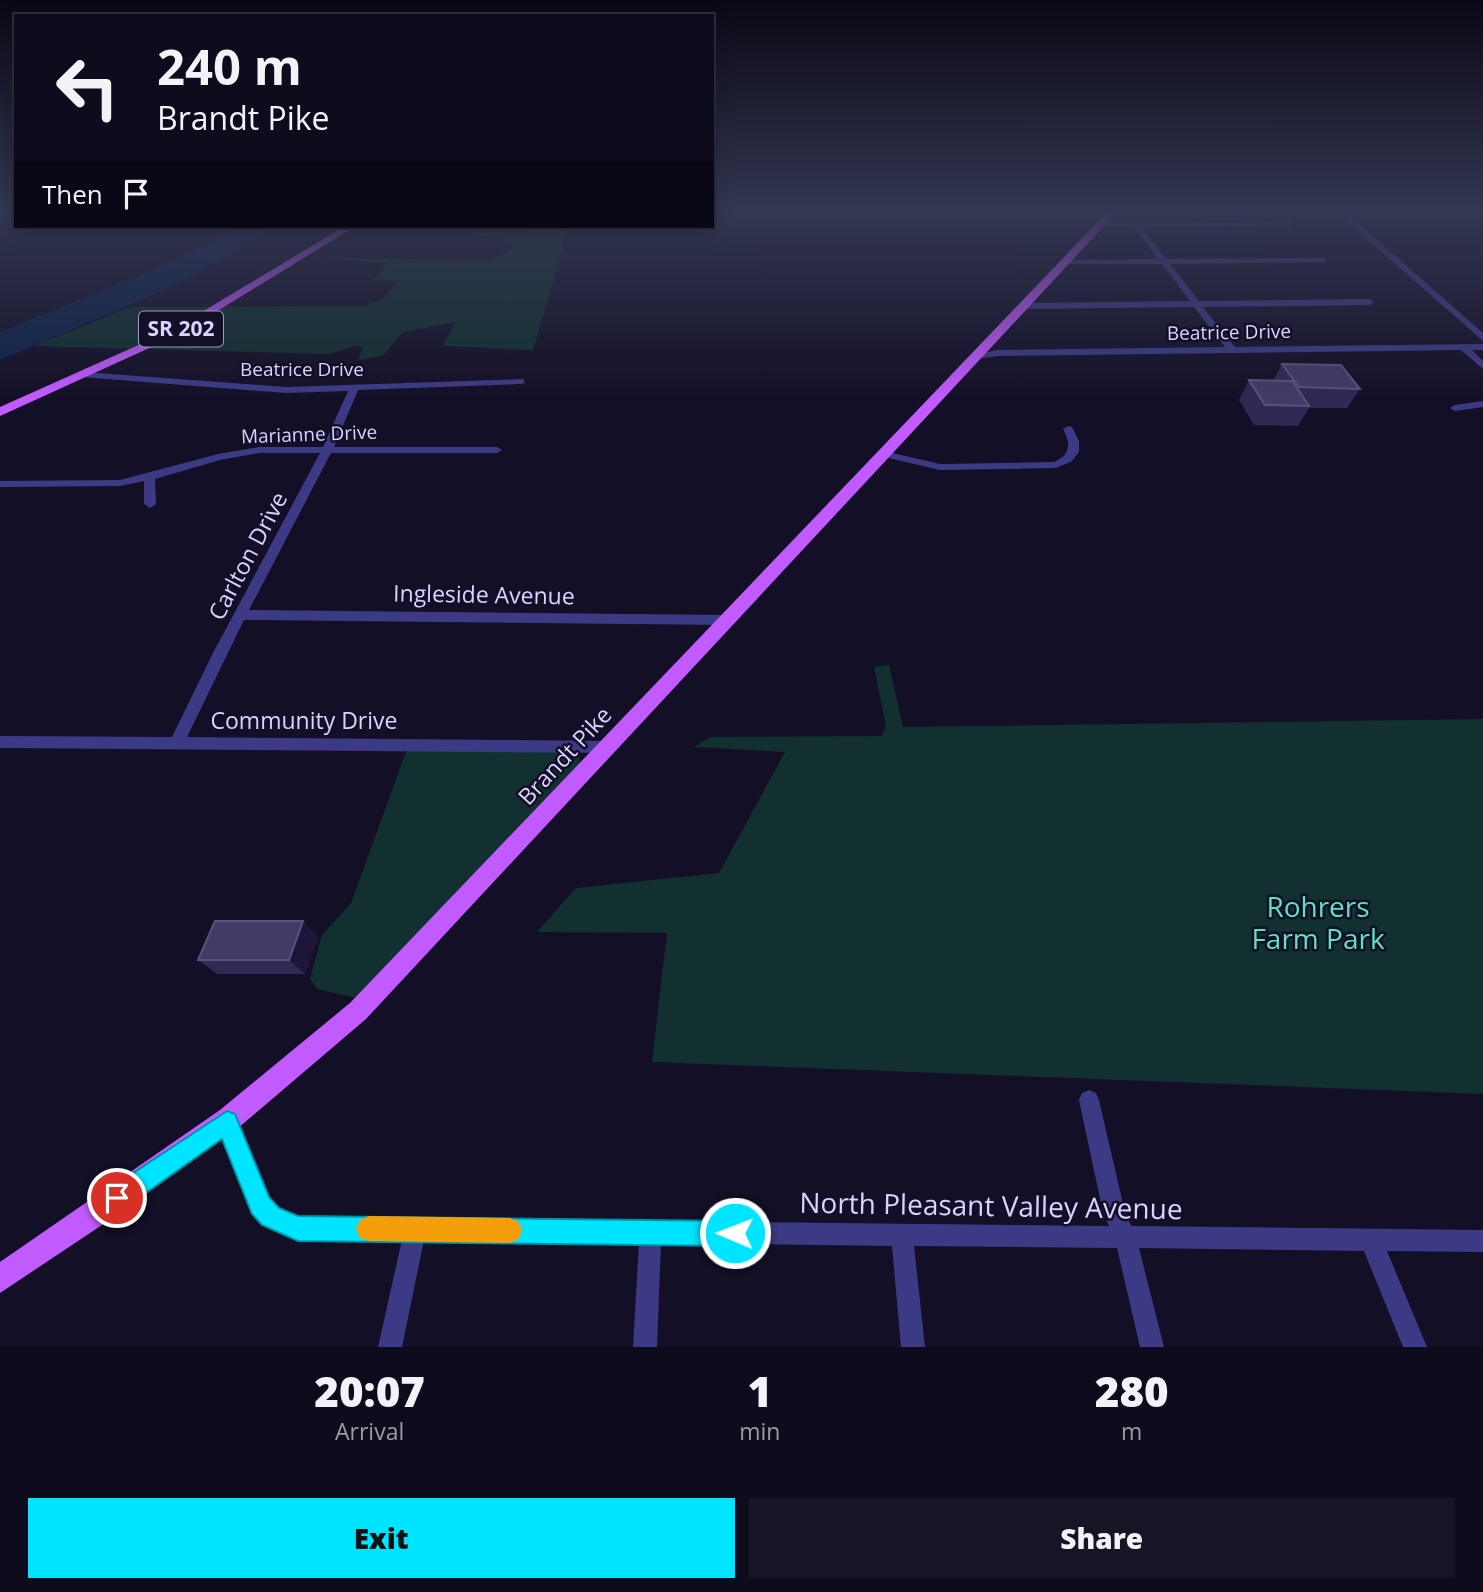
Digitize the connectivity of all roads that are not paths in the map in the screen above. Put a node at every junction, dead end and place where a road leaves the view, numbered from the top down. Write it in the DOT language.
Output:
graph roads {
  1 [pos="274,273"];
  2 [pos="1055,273"];
  3 [pos="1173,273"];
  4 [pos="1409,273"];
  5 [pos="1370,302"];
  6 [pos="1197,304"];
  7 [pos="1024,306"];
  8 [pos="1483,338"];
  9 [pos="1483,346"];
  10 [pos="1462,347"];
  11 [pos="1232,350"];
  12 [pos="976,356"];
  13 [pos="1483,366"];
  14 [pos="84,375"];
  15 [pos="521,381"];
  16 [pos="354,388"];
  17 [pos="1483,404"];
  18 [pos="1455,408"];
  19 [pos="0,412"];
  20 [pos="1068,429"];
  21 [pos="328,449"];
  22 [pos="497,450"];
  23 [pos="884,454"];
  24 [pos="149,477"];
  25 [pos="0,484"];
  26 [pos="150,504"];
  27 [pos="240,615"];
  28 [pos="727,620"];
  29 [pos="0,742"];
  30 [pos="177,743"];
  31 [pos="607,747"];
  32 [pos="1089,1100"];
  33 [pos="227,1122"];
  34 [pos="415,1229"];
  35 [pos="651,1232"];
  36 [pos="902,1235"];
  37 [pos="1125,1237"];
  38 [pos="1371,1240"];
  39 [pos="1483,1241"];
  40 [pos="0,1279"];
  41 [pos="390,1347"];
  42 [pos="645,1347"];
  43 [pos="913,1347"];
  44 [pos="1152,1347"];
  45 [pos="1415,1347"];
  1 -- 14 [label="main road, SR 202"];
  2 -- 7 [label="main road, Brandt Pike"];
  3 -- 6 [label="street"];
  4 -- 8 [label="street"];
  5 -- 6 [label="street"];
  6 -- 7 [label="street"];
  6 -- 11 [label="street"];
  7 -- 12 [label="main road, Brandt Pike"];
  9 -- 10 [label="street, Beatrice Drive"];
  10 -- 11 [label="street, Beatrice Drive"];
  10 -- 13 [label="street"];
  11 -- 12 [label="street, Beatrice Drive"];
  12 -- 23 [label="main road, Brandt Pike"];
  14 -- 16 [label="street, Beatrice Drive"];
  14 -- 19 [label="main road, SR 202"];
  15 -- 16 [label="street, Beatrice Drive"];
  16 -- 21 [label="street, Carlton Drive"];
  17 -- 18 [label="street"];
  20 -- 23 [label="street"];
  21 -- 22 [label="street, Marianne Drive"];
  21 -- 24 [label="street, Marianne Drive"];
  21 -- 27 [label="street, Carlton Drive"];
  23 -- 28 [label="main road, Brandt Pike"];
  24 -- 25 [label="street, Marianne Drive"];
  24 -- 26 [label="street"];
  27 -- 28 [label="street, Ingleside Avenue"];
  27 -- 30 [label="street, Carlton Drive"];
  28 -- 31 [label="main road, Brandt Pike"];
  29 -- 30 [label="street, Community Drive"];
  30 -- 31 [label="street, Community Drive"];
  31 -- 33 [label="main road, Brandt Pike"];
  32 -- 37 [label="street"];
  33 -- 34 [label="street, North Pleasant Valley Avenue"];
  33 -- 40 [label="main road, Brandt Pike"];
  34 -- 35 [label="street, North Pleasant Valley Avenue"];
  34 -- 41 [label="street"];
  35 -- 36 [label="street, North Pleasant Valley Avenue"];
  35 -- 42 [label="street"];
  36 -- 37 [label="street, North Pleasant Valley Avenue"];
  36 -- 43 [label="street"];
  37 -- 38 [label="street, North Pleasant Valley Avenue"];
  37 -- 44 [label="street"];
  38 -- 39 [label="street, North Pleasant Valley Avenue"];
  38 -- 45 [label="street"];
}
